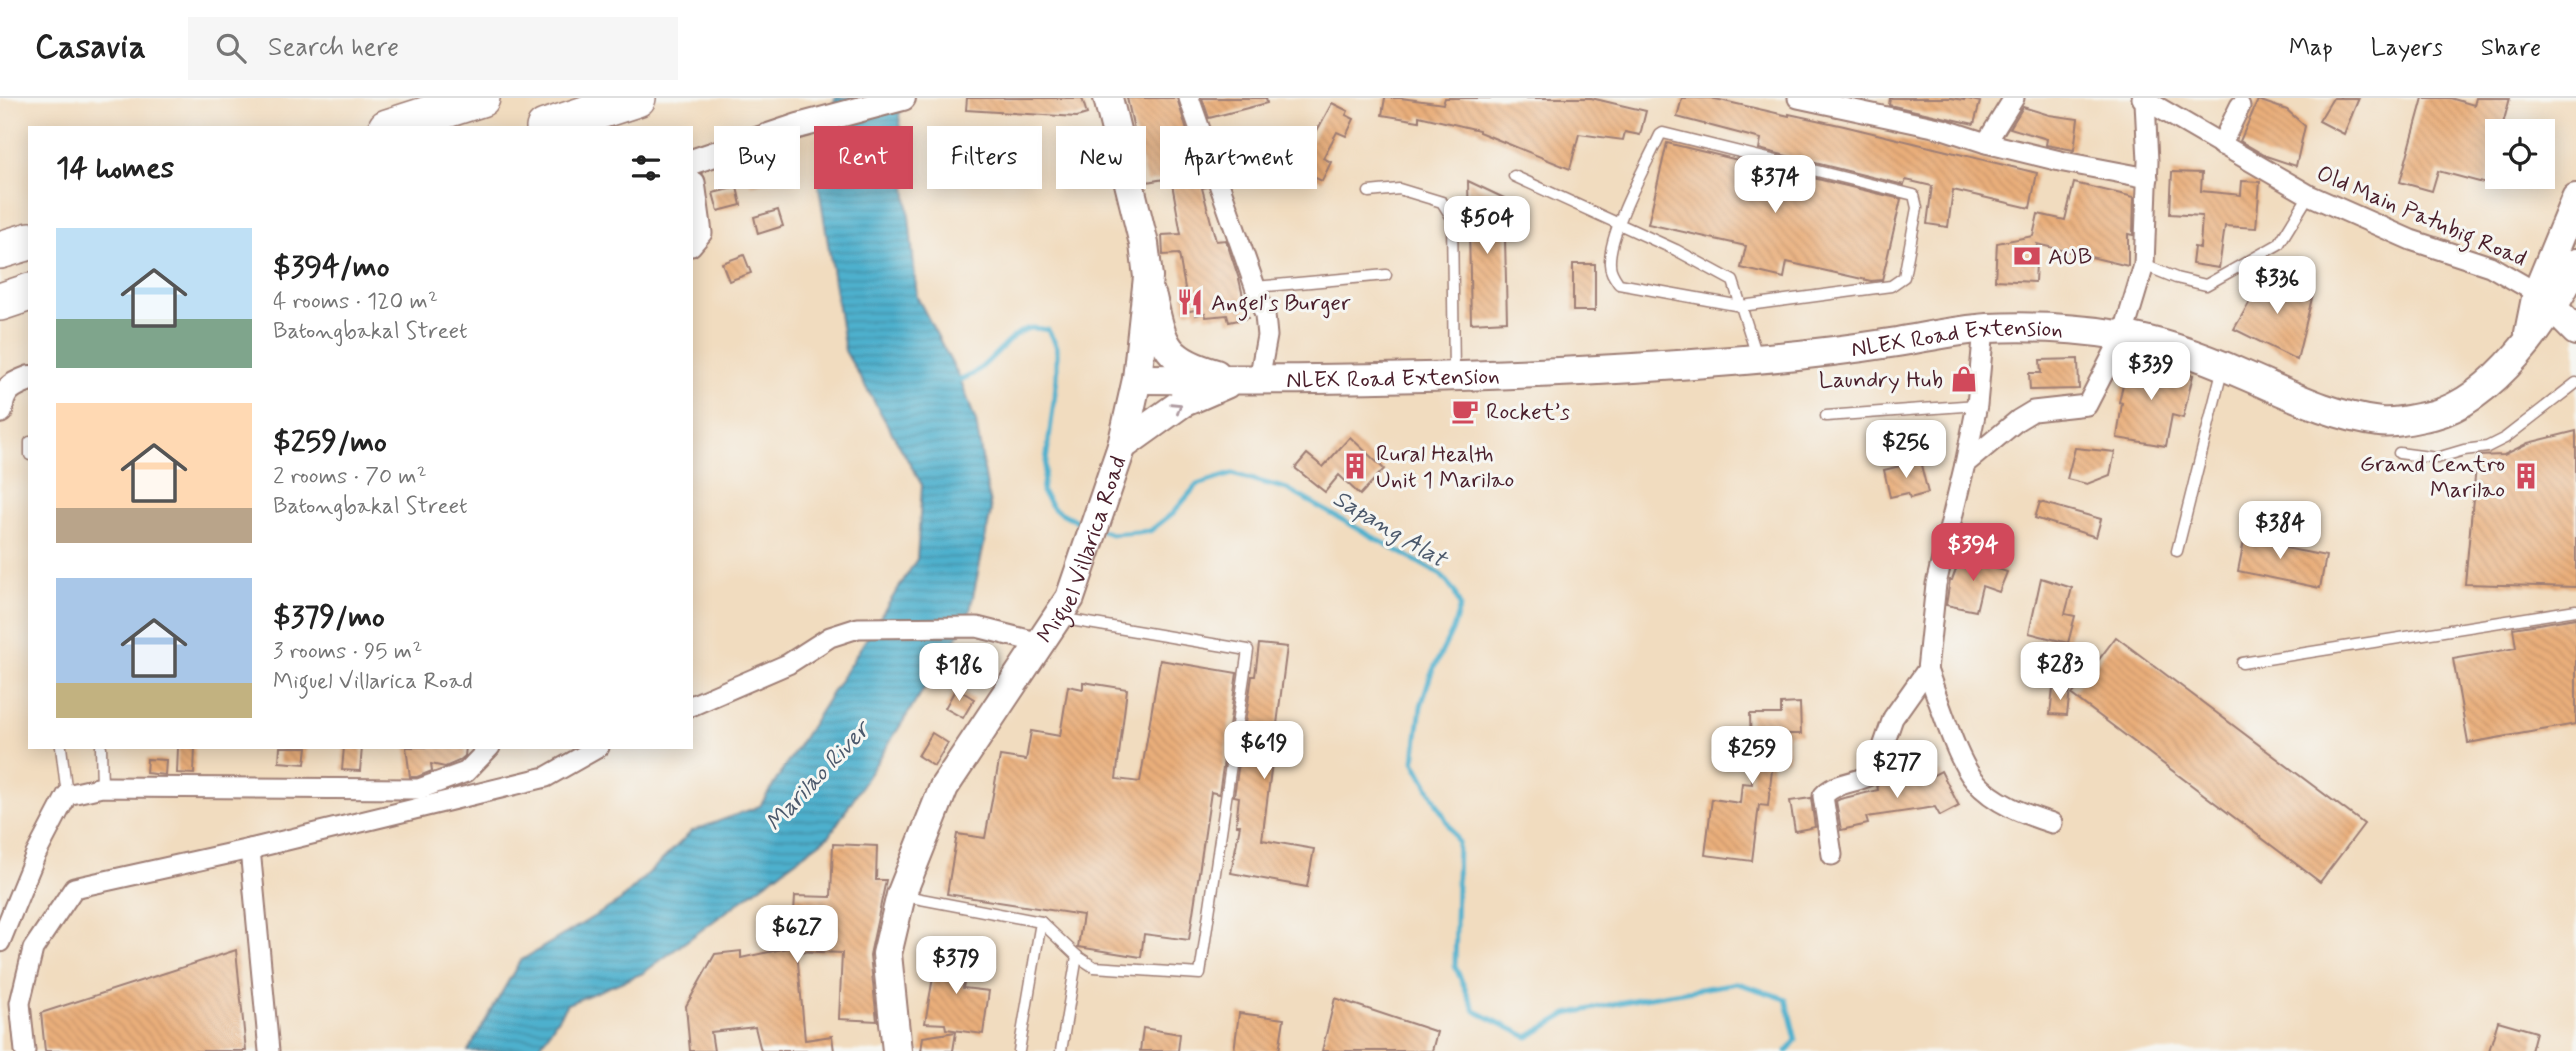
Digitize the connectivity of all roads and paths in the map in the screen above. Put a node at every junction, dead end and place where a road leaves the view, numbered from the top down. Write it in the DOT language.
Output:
graph roads {
  1 [pos="481,98"];
  2 [pos="637,98"];
  3 [pos="903,98"];
  4 [pos="1108,98"];
  5 [pos="1189,98"];
  6 [pos="1798,98"];
  7 [pos="2014,98"];
  8 [pos="2143,100"];
  9 [pos="2240,106"];
  10 [pos="393,126"];
  11 [pos="551,126"];
  12 [pos="1986,143"];
  13 [pos="2221,145"];
  14 [pos="693,172"];
  15 [pos="1514,176"];
  16 [pos="2148,178"];
  17 [pos="1369,192"];
  18 [pos="2309,195"];
  19 [pos="2576,198"];
  20 [pos="1618,224"];
  21 [pos="28,242"];
  22 [pos="693,244"];
  23 [pos="0,250"];
  24 [pos="2576,262"];
  25 [pos="2144,265"];
  26 [pos="1386,275"];
  27 [pos="1148,277"];
  28 [pos="1255,287"];
  29 [pos="28,293"];
  30 [pos="2545,300"];
  31 [pos="0,302"];
  32 [pos="1741,306"];
  33 [pos="1984,328"];
  34 [pos="2576,331"];
  35 [pos="2123,335"];
  36 [pos="1758,359"];
  37 [pos="2223,366"];
  38 [pos="1454,375"];
  39 [pos="28,379"];
  40 [pos="1137,379"];
  41 [pos="1249,380"];
  42 [pos="2576,383"];
  43 [pos="1977,405"];
  44 [pos="0,411"];
  45 [pos="1826,416"];
  46 [pos="1122,446"];
  47 [pos="2399,453"];
  48 [pos="1965,464"];
  49 [pos="2177,551"];
  50 [pos="2576,610"];
  51 [pos="1057,617"];
  52 [pos="1040,643"];
  53 [pos="2242,663"];
  54 [pos="1927,670"];
  55 [pos="693,705"];
  56 [pos="61,749"];
  57 [pos="101,749"];
  58 [pos="488,749"];
  59 [pos="595,749"];
  60 [pos="102,787"];
  61 [pos="67,795"];
  62 [pos="2052,823"];
  63 [pos="250,849"];
  64 [pos="1832,855"];
  65 [pos="901,895"];
  66 [pos="1041,922"];
  67 [pos="0,942"];
  68 [pos="1077,956"];
  69 [pos="25,1051"];
  70 [pos="269,1051"];
  71 [pos="897,1051"];
  72 [pos="1019,1051"];
  73 [pos="1060,1051"];
  1 -- 10 [label="highway"];
  2 -- 11 [label="highway"];
  3 -- 14 [label="street"];
  4 -- 27 [label="main road, Miguel Villarica Road"];
  5 -- 28 [label="street"];
  6 -- 12 [label="street"];
  7 -- 12 [label="street"];
  8 -- 13 [label="street, Old Main Patubig Road"];
  8 -- 16 [label="street"];
  9 -- 13 [label="street"];
  12 -- 16 [label="street"];
  13 -- 18 [label="street, Old Main Patubig Road"];
  14 -- 22 [label="street"];
  15 -- 20 [label="lane"];
  16 -- 25 [label="street"];
  17 -- 38 [label="lane"];
  18 -- 25 [label="lane"];
  18 -- 30 [label="street, Old Main Patubig Road"];
  19 -- 30 [label="main road"];
  20 -- 32 [label="lane"];
  20 -- 32 [label="lane"];
  20 -- 32 [label="lane"];
  21 -- 23 [label="highway"];
  24 -- 30 [label="main road"];
  25 -- 35 [label="street"];
  26 -- 28 [label="lane"];
  27 -- 40 [label="main road, Miguel Villarica Road"];
  27 -- 41 [label="main road"];
  28 -- 41 [label="street"];
  29 -- 31 [label="highway"];
  30 -- 34 [label="main road"];
  30 -- 37 [label="main road, NLEX Road Extension"];
  32 -- 36 [label="lane"];
  33 -- 35 [label="main road, NLEX Road Extension"];
  33 -- 36 [label="main road, NLEX Road Extension"];
  33 -- 43 [label="street"];
  35 -- 37 [label="main road, NLEX Road Extension"];
  35 -- 48 [label="street"];
  36 -- 38 [label="main road, NLEX Road Extension"];
  37 -- 49 [label="lane"];
  38 -- 41 [label="main road, NLEX Road Extension"];
  39 -- 44 [label="street"];
  40 -- 41 [label="main road, NLEX Road Extension"];
  40 -- 46 [label="main road, Miguel Villarica Road"];
  46 -- 41 [label="main road, one-way"];
  42 -- 47 [label="lane"];
  43 -- 45 [label="lane"];
  43 -- 48 [label="street"];
  46 -- 51 [label="main road, Miguel Villarica Road"];
  48 -- 54 [label="street"];
  50 -- 53 [label="lane"];
  51 -- 52 [label="main road, Miguel Villarica Road"];
  51 -- 68 [label="lane"];
  52 -- 55 [label="street"];
  52 -- 65 [label="main road, Miguel Villarica Road"];
  54 -- 62 [label="street"];
  54 -- 64 [label="street"];
  56 -- 61 [label="lane"];
  57 -- 60 [label="lane"];
  58 -- 60 [label="street"];
  59 -- 63 [label="street"];
  60 -- 61 [label="street"];
  61 -- 67 [label="street"];
  63 -- 69 [label="street"];
  63 -- 70 [label="street"];
  65 -- 66 [label="lane"];
  65 -- 71 [label="main road, Miguel Villarica Road"];
  66 -- 68 [label="lane"];
  66 -- 72 [label="lane"];
  68 -- 73 [label="lane"];
}
